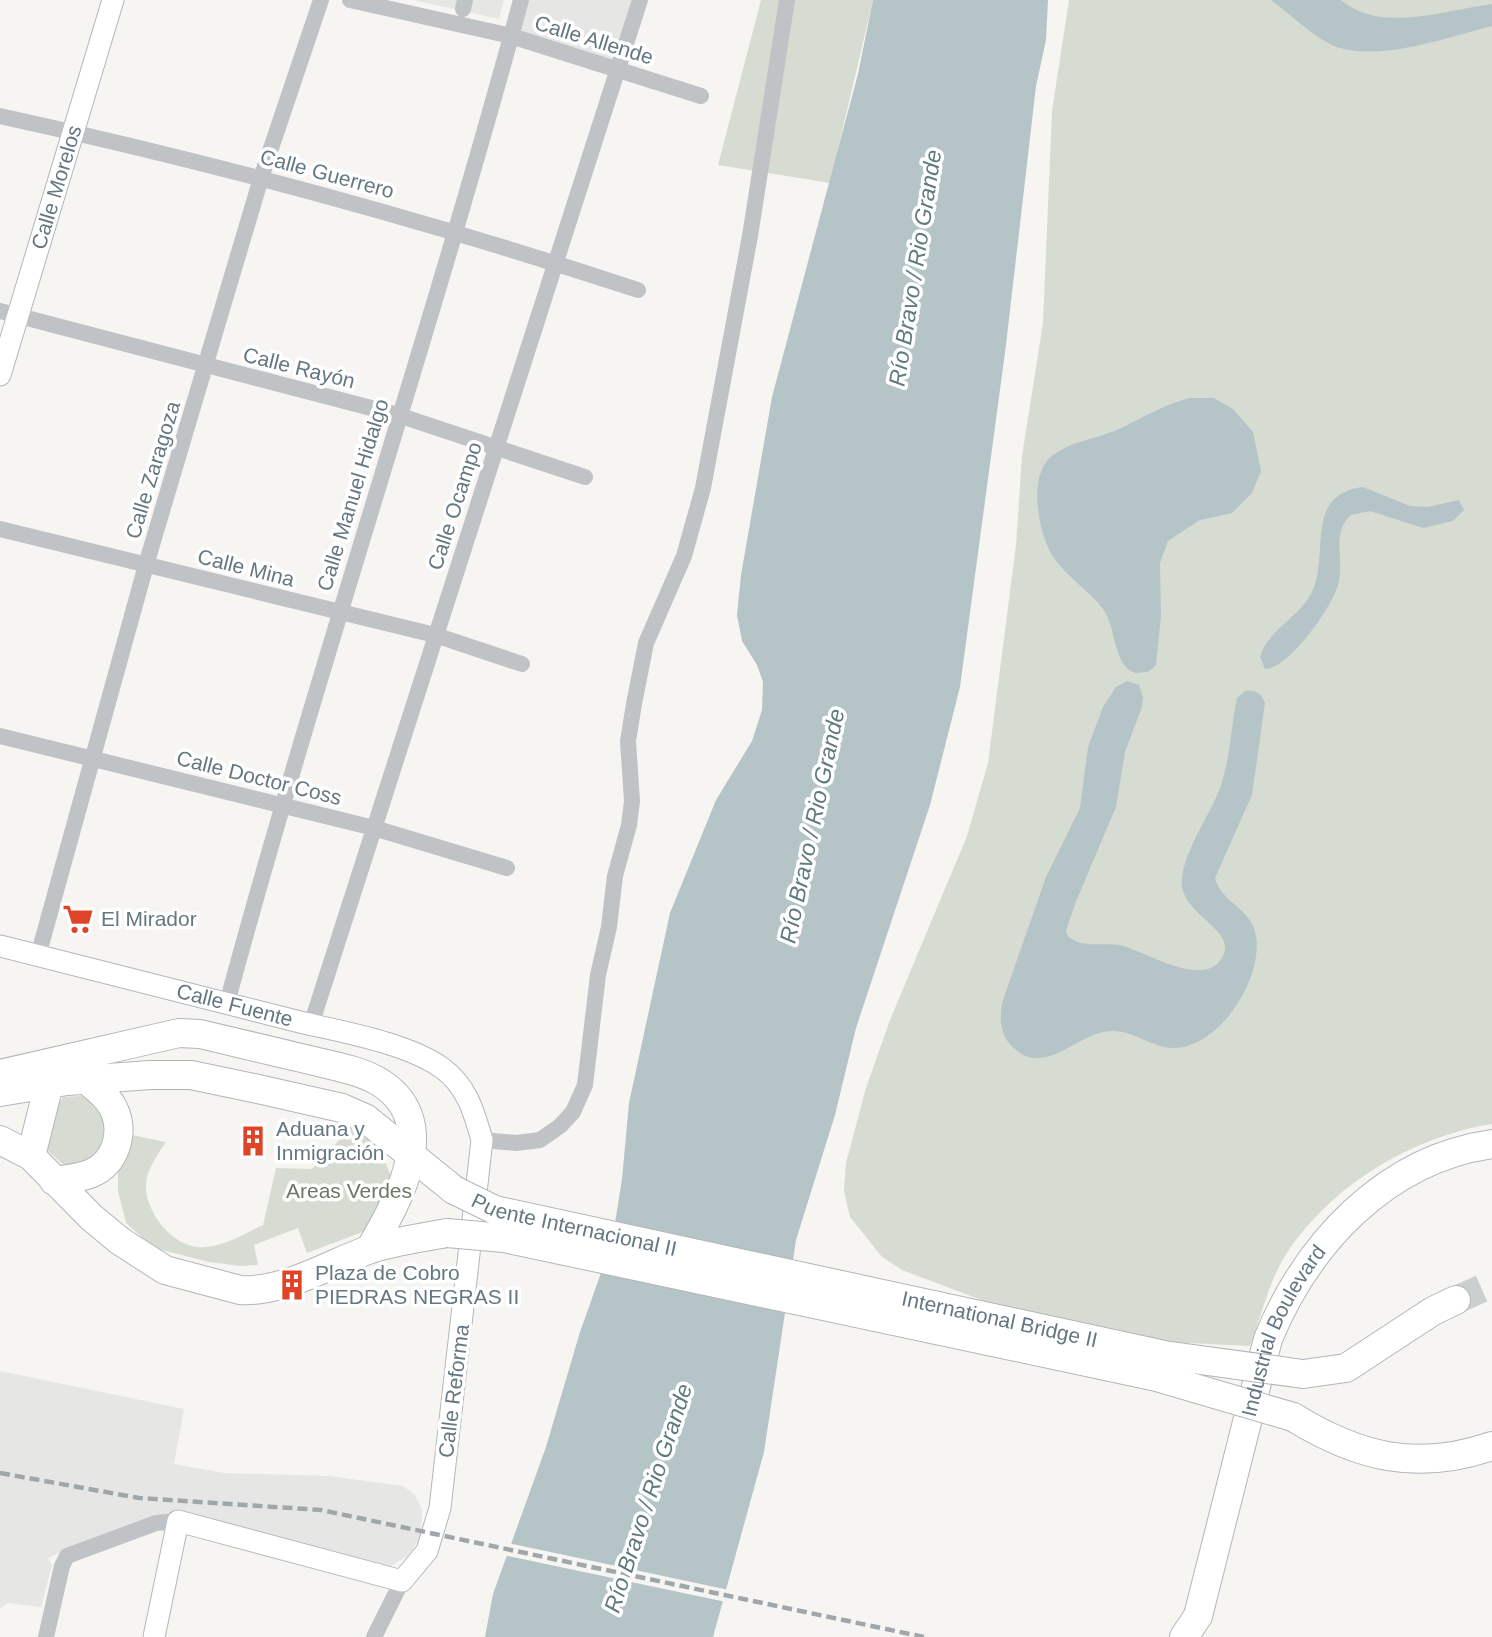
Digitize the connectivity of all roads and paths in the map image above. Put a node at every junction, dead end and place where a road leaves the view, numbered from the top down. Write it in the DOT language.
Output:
graph roads {
  1 [pos="113,0"];
  2 [pos="321,0"];
  3 [pos="350,0"];
  4 [pos="521,0"];
  5 [pos="640,0"];
  6 [pos="787,0"];
  7 [pos="511,36"];
  8 [pos="618,68"];
  9 [pos="701,96"];
  10 [pos="0,116"];
  11 [pos="74,132"];
  12 [pos="261,178"];
  13 [pos="455,231"];
  14 [pos="555,262"];
  15 [pos="638,290"];
  16 [pos="9,313"];
  17 [pos="207,366"];
  18 [pos="0,375"];
  19 [pos="398,415"];
  20 [pos="497,446"];
  21 [pos="585,477"];
  22 [pos="0,529"];
  23 [pos="146,565"];
  24 [pos="340,612"];
  25 [pos="435,635"];
  26 [pos="522,664"];
  27 [pos="0,736"];
  28 [pos="92,757"];
  29 [pos="281,804"];
  30 [pos="374,828"];
  31 [pos="507,868"];
  32 [pos="0,946"];
  33 [pos="38,956"];
  34 [pos="227,1003"];
  35 [pos="311,1024"];
  36 [pos="0,1074"];
  37 [pos="85,1079"];
  38 [pos="49,1084"];
  39 [pos="460,1085"];
  40 [pos="0,1092"];
  41 [pos="0,1140"];
  42 [pos="482,1140"];
  43 [pos="1492,1144"];
  44 [pos="31,1156"];
  45 [pos="411,1156"];
  46 [pos="54,1181"];
  47 [pos="370,1249"];
  48 [pos="695,1266"];
  49 [pos="1456,1300"];
  50 [pos="1492,1446"];
  51 [pos="178,1521"];
  52 [pos="402,1581"];
  53 [pos="1194,1630"];
  54 [pos="46,1637"];
  55 [pos="153,1637"];
  56 [pos="374,1637"];
  1 -- 11 [label="street, Calle Morelos"];
  2 -- 12 [label="street, Calle Zaragoza"];
  3 -- 7 [label="street, Calle Allende"];
  4 -- 7 [label="street, Calle Manuel Hidalgo"];
  5 -- 8 [label="street, Calle Ocampo"];
  6 -- 42 [label="street"];
  7 -- 8 [label="street, Calle Allende"];
  7 -- 13 [label="street, Calle Manuel Hidalgo"];
  8 -- 9 [label="street, Calle Allende"];
  8 -- 14 [label="street, Calle Ocampo"];
  10 -- 11 [label="street, Calle Guerrero"];
  11 -- 12 [label="street, Calle Guerrero"];
  11 -- 16 [label="street, Calle Morelos"];
  12 -- 13 [label="street, Calle Guerrero"];
  12 -- 17 [label="street, Calle Zaragoza"];
  13 -- 14 [label="street, Calle Guerrero"];
  13 -- 19 [label="street, Calle Manuel Hidalgo"];
  14 -- 15 [label="street, Calle Guerrero"];
  14 -- 20 [label="street, Calle Ocampo"];
  16 -- 17 [label="street, Calle Rayón"];
  16 -- 18 [label="street, Calle Morelos"];
  17 -- 19 [label="street, Calle Rayón"];
  17 -- 23 [label="street, Calle Zaragoza"];
  19 -- 20 [label="street, Calle Rayón"];
  19 -- 24 [label="street, Calle Manuel Hidalgo"];
  20 -- 21 [label="street, Calle Rayón"];
  20 -- 25 [label="street, Calle Ocampo"];
  22 -- 23 [label="street, Calle Mina"];
  23 -- 24 [label="street, Calle Mina"];
  23 -- 28 [label="street, Calle Zaragoza"];
  24 -- 25 [label="street, Calle Mina"];
  24 -- 29 [label="street, Calle Manuel Hidalgo"];
  25 -- 26 [label="street, Calle Mina"];
  25 -- 30 [label="street, Calle Ocampo"];
  27 -- 28 [label="street, Calle Doctor Coss"];
  28 -- 29 [label="street, Calle Doctor Coss"];
  28 -- 33 [label="street, Calle Zaragoza"];
  29 -- 30 [label="street, Calle Doctor Coss"];
  29 -- 34 [label="street, Calle Manuel Hidalgo"];
  30 -- 31 [label="street, Calle Doctor Coss"];
  30 -- 35 [label="street, Calle Ocampo"];
  32 -- 33 [label="street, Calle Fuente"];
  33 -- 34 [label="street, Calle Fuente"];
  34 -- 35 [label="street, Calle Fuente"];
  35 -- 39 [label="street, Calle Fuente"];
  36 -- 45 [label="highway"];
  37 -- 38 [label="highway"];
  37 -- 45 [label="highway, Puente Internacional II"];
  37 -- 46 [label="highway"];
  38 -- 40 [label="highway"];
  38 -- 44 [label="highway"];
  39 -- 42 [label="street, Calle Reforma"];
  41 -- 44 [label="highway"];
  42 -- 52 [label="street, Calle Reforma"];
  43 -- 53 [label="highway, Industrial Boulevard"];
  44 -- 46 [label="highway"];
  45 -- 47 [label="highway"];
  45 -- 48 [label="highway, Puente Internacional II, bridge"];
  46 -- 47 [label="highway, Puente Internacional II"];
  47 -- 48 [label="highway, Puente Internacional II, bridge"];
  48 -- 49 [label="highway, International Bridge II, bridge"];
  48 -- 50 [label="highway, International Bridge II, bridge"];
  51 -- 52 [label="street"];
  51 -- 54 [label="street"];
  51 -- 55 [label="street"];
  52 -- 56 [label="street"];
}
